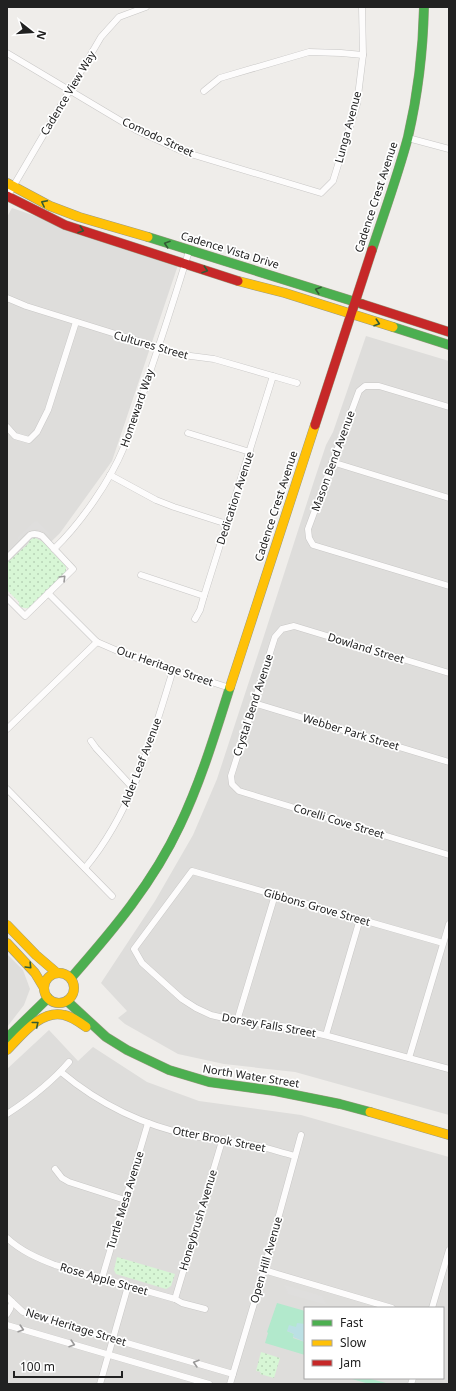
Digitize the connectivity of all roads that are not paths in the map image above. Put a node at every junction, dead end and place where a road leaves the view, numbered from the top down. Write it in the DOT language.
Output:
graph roads {
  1 [pos="146,7"];
  2 [pos="362,7"];
  3 [pos="424,7"];
  4 [pos="7,53"];
  5 [pos="363,54"];
  6 [pos="70,90"];
  7 [pos="204,91"];
  8 [pos="408,138"];
  9 [pos="449,149"];
  10 [pos="10,185"];
  11 [pos="321,193"];
  12 [pos="7,197"];
  13 [pos="189,251"];
  14 [pos="185,264"];
  15 [pos="7,298"];
  16 [pos="355,302"];
  17 [pos="351,314"];
  18 [pos="76,322"];
  19 [pos="449,333"];
  20 [pos="445,344"];
  21 [pos="158,348"];
  22 [pos="273,376"];
  23 [pos="297,383"];
  24 [pos="449,407"];
  25 [pos="7,427"];
  26 [pos="188,433"];
  27 [pos="250,452"];
  28 [pos="332,462"];
  29 [pos="110,475"];
  30 [pos="449,498"];
  31 [pos="227,524"];
  32 [pos="54,549"];
  33 [pos="9,553"];
  34 [pos="141,575"];
  35 [pos="449,586"];
  36 [pos="48,593"];
  37 [pos="204,596"];
  38 [pos="7,598"];
  39 [pos="195,619"];
  40 [pos="282,629"];
  41 [pos="97,642"];
  42 [pos="173,670"];
  43 [pos="449,673"];
  44 [pos="230,688"];
  45 [pos="254,703"];
  46 [pos="7,729"];
  47 [pos="91,741"];
  48 [pos="449,762"];
  49 [pos="232,784"];
  50 [pos="133,788"];
  51 [pos="7,789"];
  52 [pos="449,855"];
  53 [pos="85,868"];
  54 [pos="275,895"];
  55 [pos="112,896"];
  56 [pos="360,919"];
  57 [pos="449,924"];
  58 [pos="7,925"];
  59 [pos="7,943"];
  60 [pos="443,943"];
  61 [pos="134,949"];
  62 [pos="58,973"];
  63 [pos="71,978"];
  64 [pos="44,988"];
  65 [pos="48,998"];
  66 [pos="67,1001"];
  67 [pos="237,1021"];
  68 [pos="326,1035"];
  69 [pos="106,1037"];
  70 [pos="7,1038"];
  71 [pos="7,1050"];
  72 [pos="409,1058"];
  73 [pos="69,1062"];
  74 [pos="449,1069"];
  75 [pos="61,1072"];
  76 [pos="7,1114"];
  77 [pos="148,1123"];
  78 [pos="301,1135"];
  79 [pos="449,1135"];
  80 [pos="222,1141"];
  81 [pos="295,1156"];
  82 [pos="55,1168"];
  83 [pos="125,1200"];
  84 [pos="7,1238"];
  85 [pos="449,1250"];
  86 [pos="264,1270"];
  87 [pos="102,1278"];
  88 [pos="128,1286"];
  89 [pos="7,1297"];
  90 [pos="175,1299"];
  91 [pos="12,1302"];
  92 [pos="389,1307"];
  93 [pos="432,1307"];
  94 [pos="206,1309"];
  95 [pos="7,1314"];
  96 [pos="7,1325"];
  97 [pos="113,1339"];
  98 [pos="108,1355"];
  99 [pos="233,1374"];
  100 [pos="100,1384"];
  101 [pos="209,1384"];
  102 [pos="230,1384"];
  1 -- 6 [label="street, Cadence View Way"];
  2 -- 5 [label="street, Lunga Avenue"];
  3 -- 8 [label="street, Cadence Crest Avenue"];
  4 -- 6 [label="street, Comodo Street"];
  5 -- 7 [label="street"];
  5 -- 11 [label="street, Lunga Avenue"];
  6 -- 10 [label="street, Cadence View Way"];
  6 -- 11 [label="street, Comodo Street"];
  8 -- 9 [label="street"];
  8 -- 16 [label="street, Cadence Crest Avenue"];
  10 -- 12 [label="street, Cadence View Way"];
  13 -- 10 [label="street, Cadence Vista Drive, one-way"];
  12 -- 14 [label="street, one-way"];
  13 -- 14 [label="street, Homeward Way"];
  16 -- 13 [label="street, Cadence Vista Drive, one-way"];
  14 -- 17 [label="street, one-way"];
  14 -- 21 [label="street, Homeward Way"];
  15 -- 18 [label="street, Cultures Street"];
  16 -- 17 [label="street, Cadence Crest Avenue"];
  16 -- 19 [label="street, Cadence Vista Drive"];
  17 -- 20 [label="street, one-way"];
  17 -- 44 [label="street, Cadence Crest Avenue"];
  18 -- 21 [label="street, Cultures Street"];
  18 -- 25 [label="street"];
  19 -- 20 [label="street"];
  21 -- 22 [label="street, Cultures Street"];
  21 -- 29 [label="street, Homeward Way"];
  22 -- 23 [label="street, Cultures Street"];
  22 -- 27 [label="street, Dedication Avenue"];
  24 -- 28 [label="street, Mason Bend Avenue"];
  26 -- 27 [label="street"];
  27 -- 31 [label="street, Dedication Avenue"];
  28 -- 30 [label="street"];
  28 -- 35 [label="street, Mason Bend Avenue"];
  29 -- 31 [label="street"];
  29 -- 32 [label="street, Homeward Way"];
  31 -- 37 [label="street, Dedication Avenue"];
  32 -- 33 [label="street"];
  36 -- 32 [label="street, one-way"];
  34 -- 37 [label="street"];
  36 -- 38 [label="street"];
  36 -- 41 [label="street, Our Heritage Street"];
  37 -- 39 [label="street, Dedication Avenue"];
  40 -- 43 [label="street, Dowland Street"];
  40 -- 45 [label="street, Crystal Bend Avenue"];
  41 -- 42 [label="street, Our Heritage Street"];
  41 -- 46 [label="street"];
  42 -- 44 [label="street, Our Heritage Street"];
  42 -- 50 [label="street, Alder Leaf Avenue"];
  44 -- 63 [label="street, Cadence Crest Avenue"];
  45 -- 48 [label="street, Webber Park Street"];
  45 -- 49 [label="street, Crystal Bend Avenue"];
  47 -- 50 [label="street"];
  49 -- 52 [label="street, Corelli Cove Street"];
  50 -- 53 [label="street, Alder Leaf Avenue"];
  51 -- 53 [label="street"];
  53 -- 55 [label="street"];
  54 -- 56 [label="street, Gibbons Grove Street"];
  54 -- 61 [label="street, Gibbons Grove Street"];
  54 -- 67 [label="street"];
  56 -- 60 [label="street, Gibbons Grove Street"];
  56 -- 68 [label="street"];
  57 -- 60 [label="street"];
  58 -- 62 [label="street"];
  59 -- 64 [label="street, one-way"];
  60 -- 72 [label="street"];
  61 -- 67 [label="street, Dorsey Falls Street"];
  62 -- 63 [label="street"];
  62 -- 64 [label="street"];
  63 -- 66 [label="street"];
  64 -- 65 [label="street"];
  65 -- 66 [label="street"];
  65 -- 70 [label="street"];
  66 -- 69 [label="street, North Water Street"];
  67 -- 68 [label="street, Dorsey Falls Street"];
  68 -- 72 [label="street, Dorsey Falls Street"];
  71 -- 69 [label="street, one-way"];
  69 -- 79 [label="street, North Water Street"];
  72 -- 74 [label="street, Dorsey Falls Street"];
  73 -- 75 [label="street"];
  75 -- 76 [label="street"];
  75 -- 77 [label="street, Otter Brook Street"];
  77 -- 80 [label="street, Otter Brook Street"];
  77 -- 83 [label="street, Turtle Mesa Avenue"];
  78 -- 81 [label="street, Open Hill Avenue"];
  80 -- 81 [label="street, Otter Brook Street"];
  80 -- 90 [label="street, Honeybrush Avenue"];
  81 -- 86 [label="street, Open Hill Avenue"];
  82 -- 83 [label="street"];
  83 -- 87 [label="street, Turtle Mesa Avenue"];
  84 -- 87 [label="street, Rose Apple Street"];
  85 -- 93 [label="street"];
  86 -- 92 [label="street"];
  86 -- 99 [label="street, Open Hill Avenue"];
  87 -- 88 [label="street, Rose Apple Street"];
  88 -- 90 [label="street, Rose Apple Street"];
  88 -- 97 [label="street"];
  89 -- 91 [label="street, New Heritage Street"];
  90 -- 94 [label="street, Rose Apple Street"];
  91 -- 95 [label="street, New Heritage Street"];
  91 -- 97 [label="street, New Heritage Street"];
  96 -- 98 [label="street, New Heritage Street, one-way"];
  97 -- 98 [label="street"];
  99 -- 97 [label="street, New Heritage Street, one-way"];
  98 -- 100 [label="street"];
  98 -- 101 [label="street, New Heritage Street"];
  99 -- 102 [label="street, Open Hill Avenue"];
}
